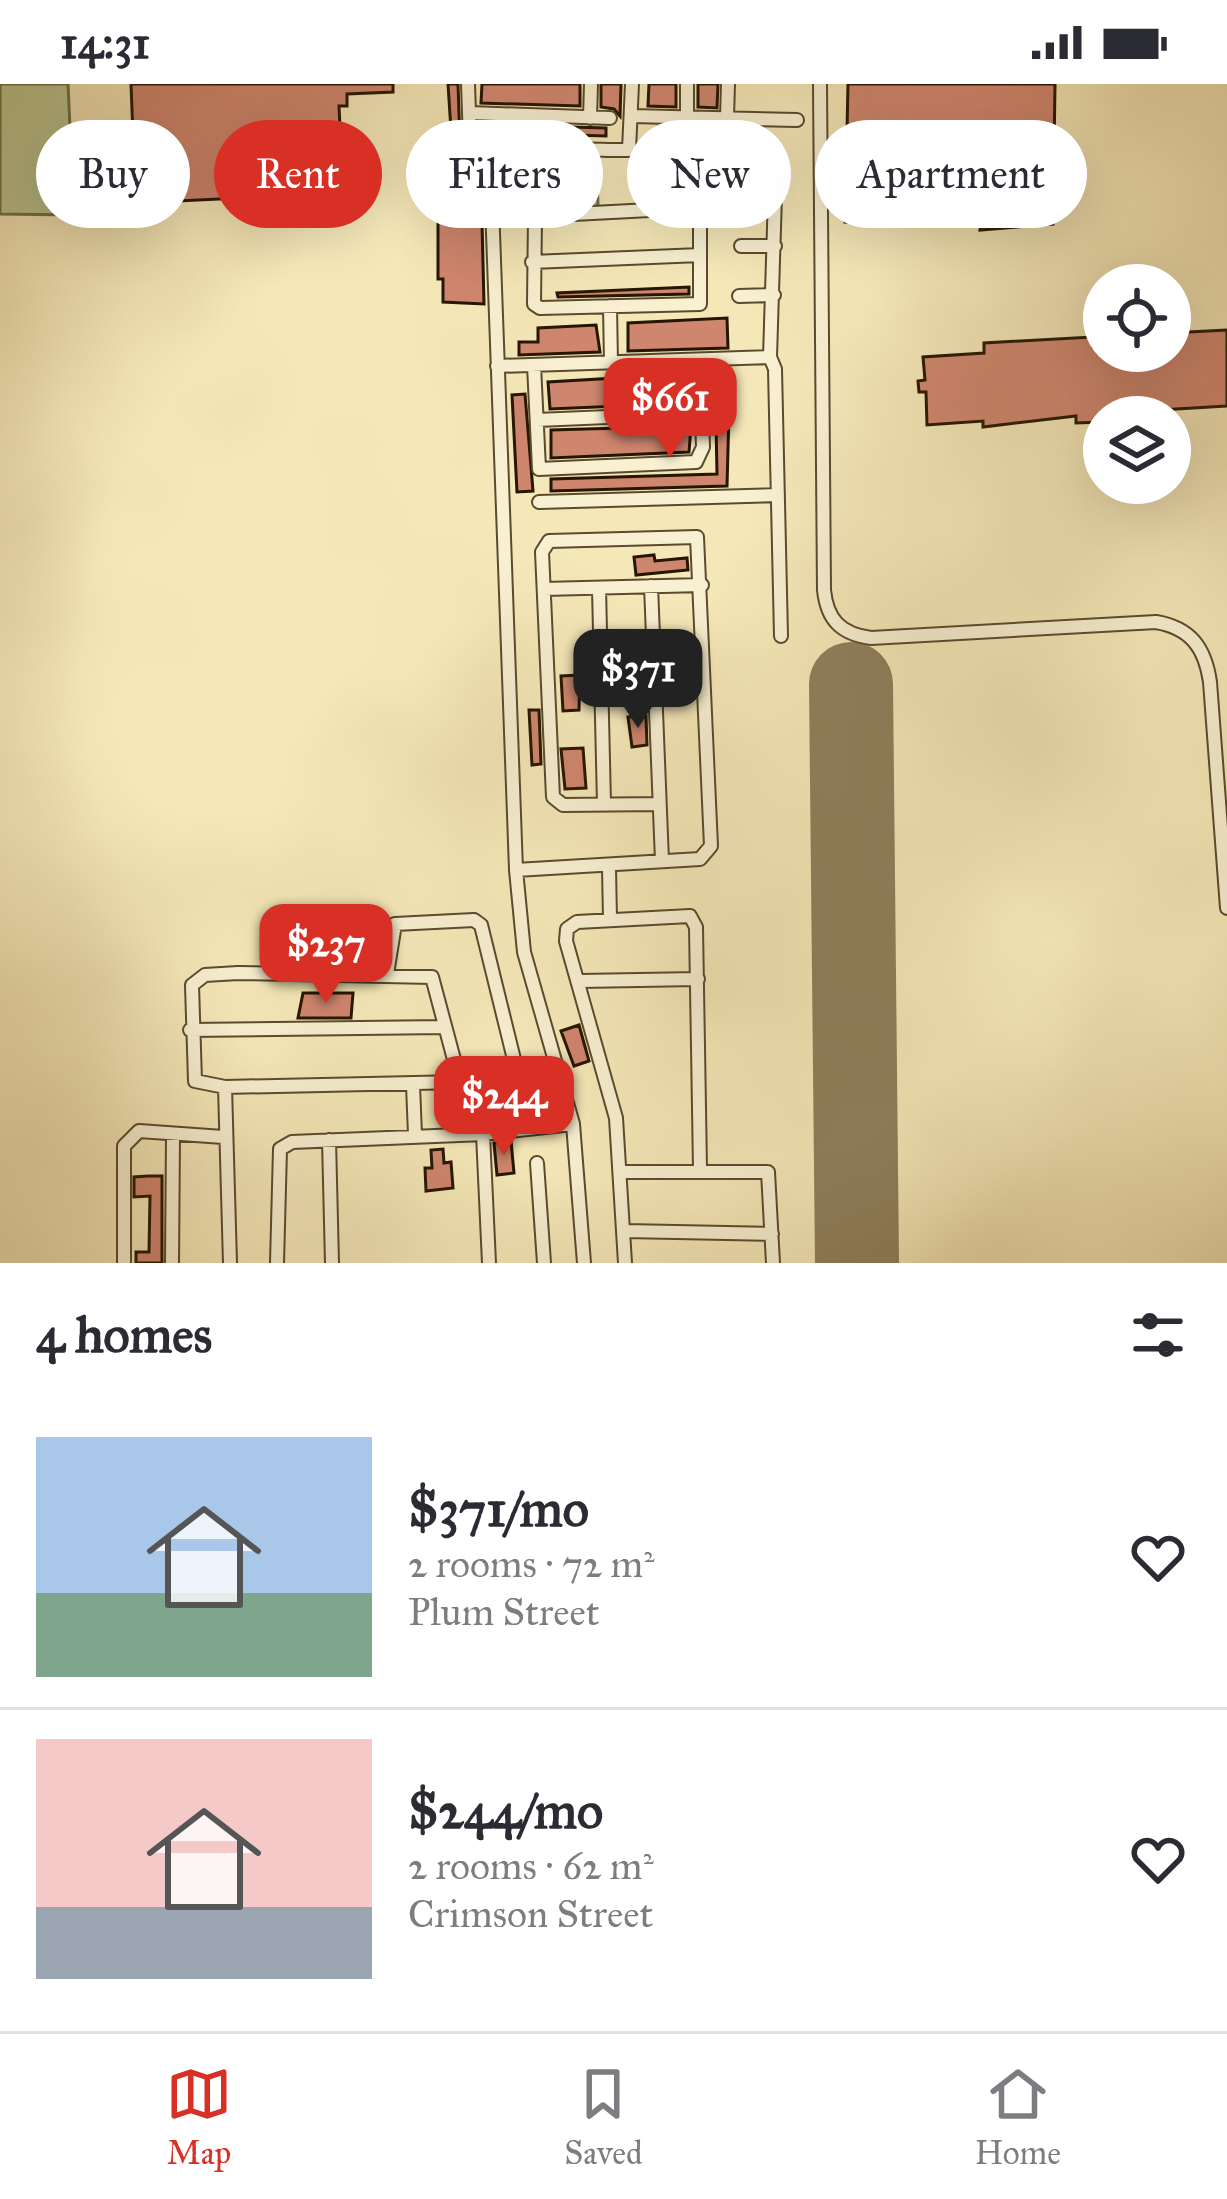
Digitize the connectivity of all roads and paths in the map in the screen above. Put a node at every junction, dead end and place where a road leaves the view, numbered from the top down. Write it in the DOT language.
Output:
graph roads {
  1 [pos="468,84"];
  2 [pos="591,84"];
  3 [pos="632,84"];
  4 [pos="687,84"];
  5 [pos="728,84"];
  6 [pos="820,84"];
  7 [pos="470,113"];
  8 [pos="631,116"];
  9 [pos="687,116"];
  10 [pos="727,117"];
  11 [pos="590,118"];
  12 [pos="610,118"];
  13 [pos="470,120"];
  14 [pos="797,120"];
  15 [pos="775,228"];
  16 [pos="741,246"];
  17 [pos="775,246"];
  18 [pos="700,255"];
  19 [pos="532,262"];
  20 [pos="740,296"];
  21 [pos="774,296"];
  22 [pos="610,306"];
  23 [pos="768,358"];
  24 [pos="700,361"];
  25 [pos="611,363"];
  26 [pos="534,365"];
  27 [pos="497,366"];
  28 [pos="702,412"];
  29 [pos="537,420"];
  30 [pos="778,494"];
  31 [pos="539,502"];
  32 [pos="702,585"];
  33 [pos="651,586"];
  34 [pos="599,588"];
  35 [pos="544,589"];
  36 [pos="781,636"];
  37 [pos="604,804"];
  38 [pos="658,804"];
  39 [pos="662,861"];
  40 [pos="609,868"];
  41 [pos="516,870"];
  42 [pos="1227,908"];
  43 [pos="610,919"];
  44 [pos="387,974"];
  45 [pos="698,979"];
  46 [pos="580,981"];
  47 [pos="446,1027"];
  48 [pos="190,1030"];
  49 [pos="517,1073"];
  50 [pos="460,1082"];
  51 [pos="412,1085"];
  52 [pos="225,1087"];
  53 [pos="524,1100"];
  54 [pos="573,1124"];
  55 [pos="483,1134"];
  56 [pos="172,1135"];
  57 [pos="415,1135"];
  58 [pos="223,1137"];
  59 [pos="329,1140"];
  60 [pos="537,1163"];
  61 [pos="700,1168"];
  62 [pos="622,1172"];
  63 [pos="626,1231"];
  64 [pos="772,1234"];
  65 [pos="124,1263"];
  66 [pos="172,1263"];
  67 [pos="230,1263"];
  68 [pos="277,1263"];
  69 [pos="332,1263"];
  70 [pos="489,1263"];
  71 [pos="544,1263"];
  72 [pos="584,1263"];
  73 [pos="625,1263"];
  74 [pos="773,1263"];
  1 -- 7 [label="street"];
  2 -- 11 [label="street"];
  3 -- 8 [label="street"];
  4 -- 9 [label="street"];
  5 -- 10 [label="street"];
  6 -- 42 [label="street"];
  7 -- 11 [label="street"];
  7 -- 13 [label="street"];
  8 -- 9 [label="street"];
  8 -- 27 [label="street"];
  9 -- 10 [label="street"];
  10 -- 14 [label="street"];
  11 -- 12 [label="street"];
  15 -- 17 [label="street"];
  16 -- 17 [label="street"];
  17 -- 21 [label="street"];
  18 -- 19 [label="street"];
  18 -- 19 [label="street"];
  18 -- 22 [label="street"];
  19 -- 22 [label="street"];
  20 -- 21 [label="street"];
  21 -- 23 [label="street"];
  22 -- 25 [label="street"];
  23 -- 24 [label="street"];
  23 -- 30 [label="street"];
  24 -- 25 [label="street"];
  24 -- 28 [label="street"];
  25 -- 26 [label="street"];
  26 -- 27 [label="street"];
  26 -- 29 [label="street"];
  27 -- 41 [label="street"];
  28 -- 29 [label="street"];
  28 -- 29 [label="street"];
  30 -- 31 [label="street"];
  30 -- 36 [label="street"];
  32 -- 33 [label="street"];
  32 -- 35 [label="street"];
  32 -- 39 [label="street"];
  33 -- 34 [label="street"];
  33 -- 38 [label="street"];
  34 -- 35 [label="street"];
  34 -- 37 [label="street"];
  35 -- 37 [label="street"];
  37 -- 38 [label="street"];
  38 -- 39 [label="street"];
  39 -- 40 [label="street"];
  40 -- 41 [label="street"];
  40 -- 43 [label="street"];
  41 -- 54 [label="street"];
  43 -- 45 [label="street"];
  43 -- 46 [label="street"];
  44 -- 47 [label="street"];
  44 -- 48 [label="street"];
  44 -- 49 [label="street"];
  45 -- 46 [label="street"];
  45 -- 61 [label="street"];
  46 -- 62 [label="street"];
  47 -- 48 [label="street"];
  47 -- 50 [label="street"];
  48 -- 52 [label="street"];
  49 -- 50 [label="street"];
  49 -- 53 [label="street"];
  50 -- 51 [label="street"];
  51 -- 52 [label="street"];
  51 -- 57 [label="street"];
  52 -- 58 [label="street"];
  54 -- 55 [label="street"];
  54 -- 72 [label="street"];
  55 -- 57 [label="street"];
  55 -- 70 [label="street"];
  56 -- 58 [label="street"];
  56 -- 65 [label="street"];
  56 -- 66 [label="street"];
  57 -- 59 [label="street"];
  58 -- 67 [label="street"];
  59 -- 68 [label="street"];
  59 -- 69 [label="street"];
  60 -- 71 [label="street"];
  61 -- 62 [label="street"];
  61 -- 64 [label="street"];
  62 -- 63 [label="street"];
  63 -- 64 [label="street"];
  63 -- 73 [label="street"];
  64 -- 74 [label="street"];
}
